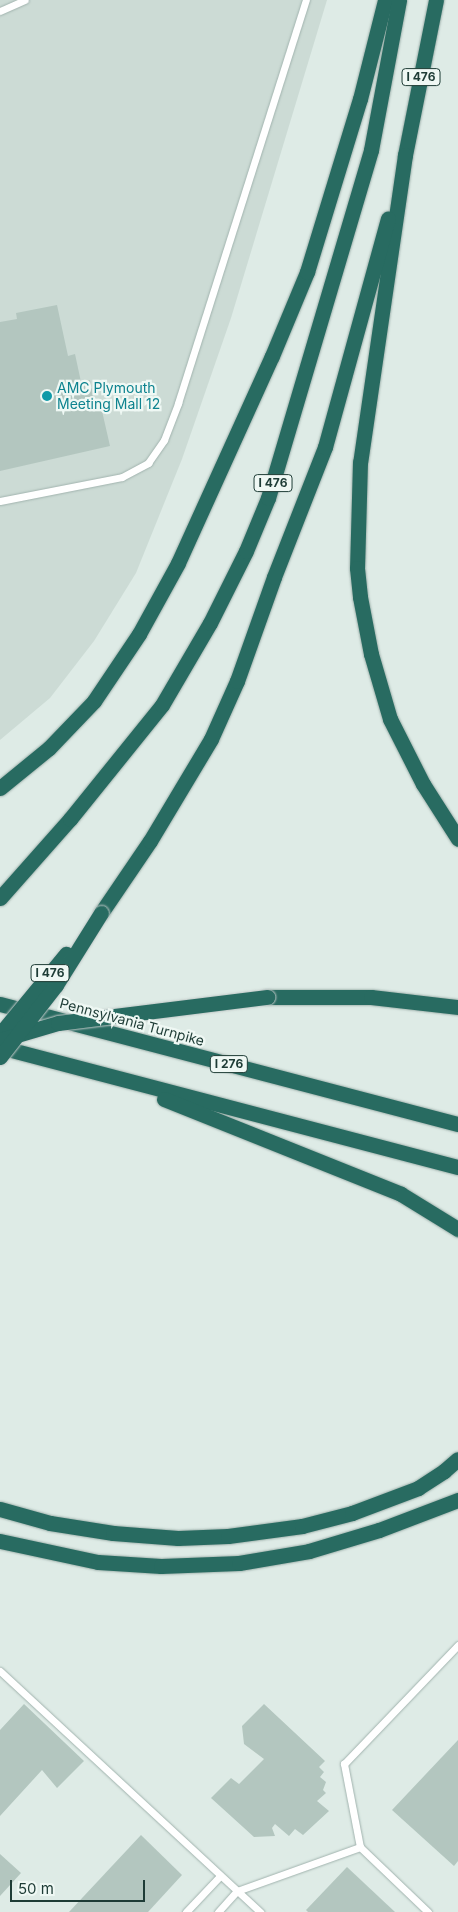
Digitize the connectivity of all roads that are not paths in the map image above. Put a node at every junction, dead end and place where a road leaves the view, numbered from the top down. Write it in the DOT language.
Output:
graph roads {
  1 [pos="25,0"];
  2 [pos="306,0"];
  3 [pos="386,0"];
  4 [pos="399,0"];
  5 [pos="436,0"];
  6 [pos="0,11"];
  7 [pos="405,155"];
  8 [pos="0,501"];
  9 [pos="0,788"];
  10 [pos="458,840"];
  11 [pos="0,898"];
  12 [pos="100,913"];
  13 [pos="0,1004"];
  14 [pos="458,1007"];
  15 [pos="0,1034"];
  16 [pos="0,1040"];
  17 [pos="0,1047"];
  18 [pos="0,1058"];
  19 [pos="107,1076"];
  20 [pos="458,1124"];
  21 [pos="458,1167"];
  22 [pos="458,1229"];
  23 [pos="458,1458"];
  24 [pos="458,1500"];
  25 [pos="0,1509"];
  26 [pos="0,1541"];
  27 [pos="458,1645"];
  28 [pos="0,1671"];
  29 [pos="360,1847"];
  30 [pos="220,1876"];
  31 [pos="237,1891"];
  32 [pos="186,1912"];
  33 [pos="218,1912"];
  34 [pos="260,1912"];
  35 [pos="428,1912"];
  1 -- 6 [label="lane"];
  2 -- 8 [label="lane"];
  3 -- 9 [label="highway"];
  4 -- 11 [label="highway, I 476"];
  5 -- 7 [label="highway, I 476"];
  7 -- 10 [label="highway"];
  7 -- 12 [label="highway, I 476"];
  12 -- 15 [label="highway, I 476, bridge"];
  12 -- 18 [label="highway, bridge"];
  13 -- 20 [label="highway, Pennsylvania Turnpike / I 276"];
  14 -- 16 [label="highway, bridge"];
  17 -- 19 [label="highway"];
  19 -- 21 [label="highway"];
  19 -- 22 [label="highway"];
  23 -- 25 [label="highway"];
  24 -- 26 [label="highway"];
  27 -- 29 [label="lane"];
  28 -- 30 [label="lane"];
  29 -- 31 [label="lane"];
  29 -- 35 [label="lane"];
  30 -- 31 [label="lane"];
  30 -- 32 [label="lane"];
  31 -- 33 [label="lane"];
  31 -- 34 [label="lane"];
}
